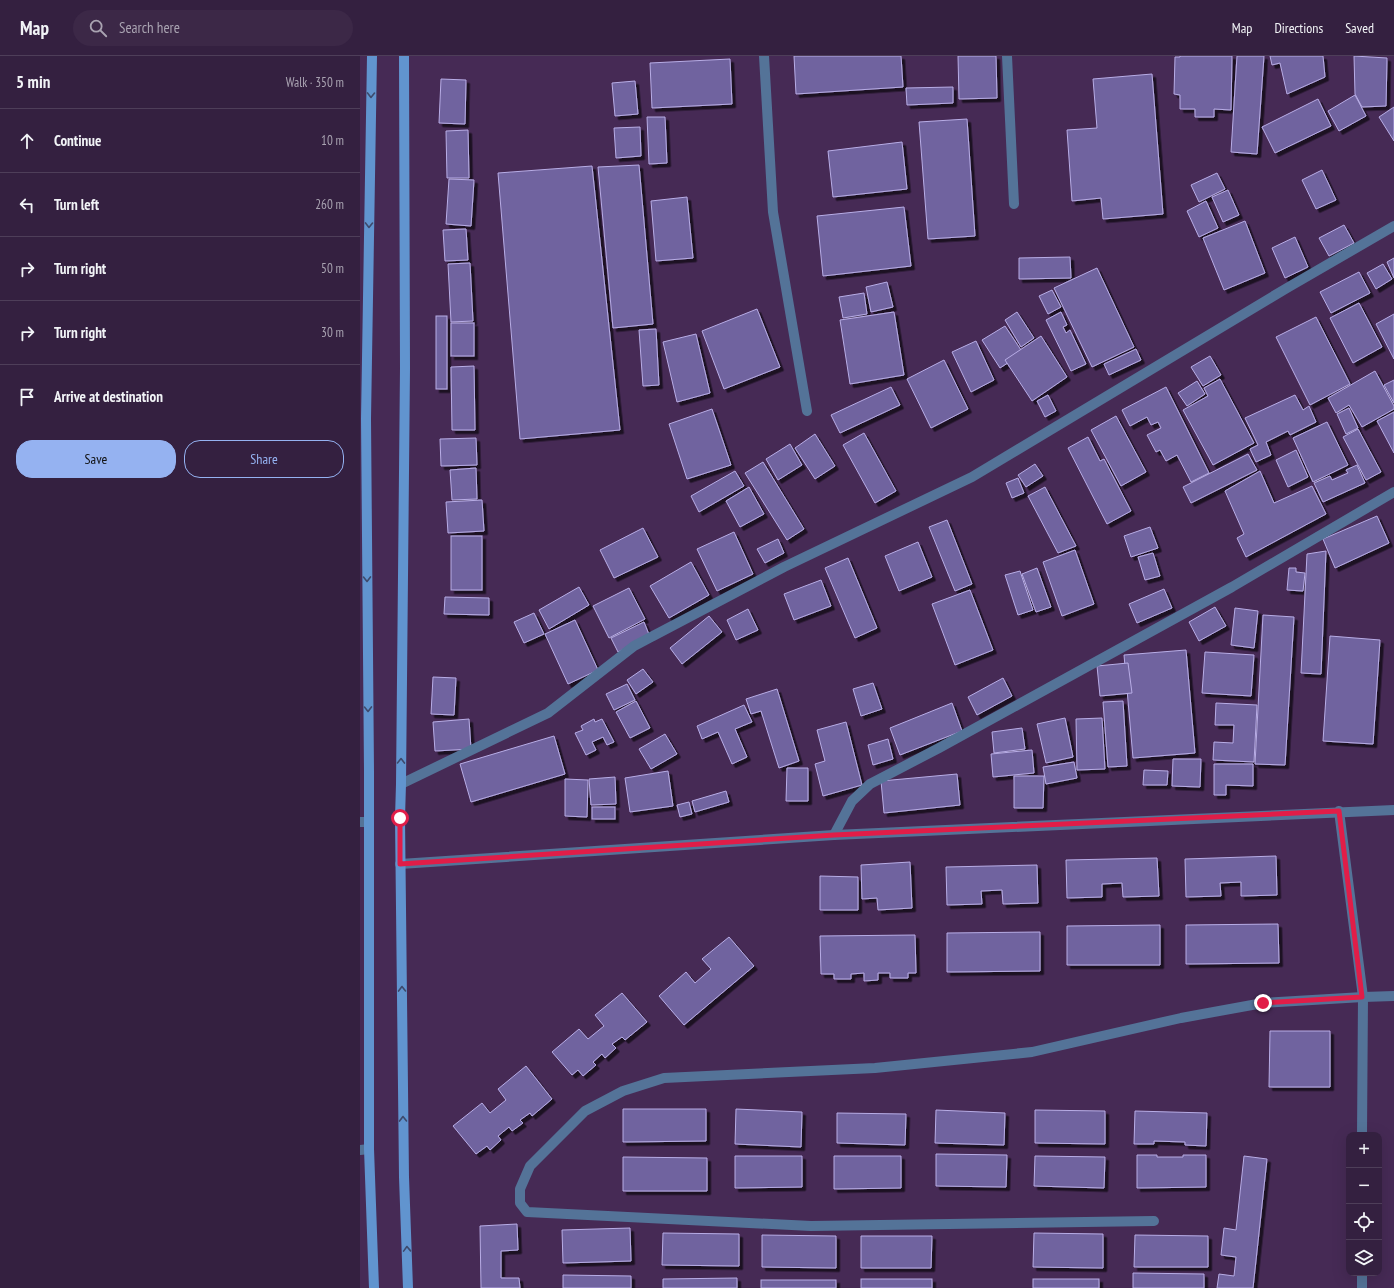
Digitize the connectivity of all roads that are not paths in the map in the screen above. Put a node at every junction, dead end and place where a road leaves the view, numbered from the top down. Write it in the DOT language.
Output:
graph roads {
  1 [pos="372,56"];
  2 [pos="404,56"];
  3 [pos="764,56"];
  4 [pos="1007,56"];
  5 [pos="1014,204"];
  6 [pos="1394,226"];
  7 [pos="807,411"];
  8 [pos="363,419"];
  9 [pos="1394,492"];
  10 [pos="401,784"];
  11 [pos="1394,810"];
  12 [pos="1339,811"];
  13 [pos="364,822"];
  14 [pos="834,835"];
  15 [pos="400,864"];
  16 [pos="1394,996"];
  17 [pos="1362,997"];
  18 [pos="1362,1132"];
  19 [pos="364,1149"];
  20 [pos="1154,1221"];
  21 [pos="1362,1276"];
  22 [pos="374,1288"];
  23 [pos="408,1288"];
  24 [pos="1362,1288"];
  1 -- 8 [label="main road, one-way"];
  10 -- 2 [label="main road, one-way"];
  3 -- 7 [label="street"];
  4 -- 5 [label="street"];
  6 -- 10 [label="street"];
  8 -- 13 [label="main road, one-way"];
  9 -- 14 [label="street"];
  10 -- 15 [label="main road"];
  11 -- 12 [label="street"];
  12 -- 14 [label="street"];
  12 -- 17 [label="street"];
  13 -- 19 [label="main road"];
  14 -- 15 [label="street"];
  23 -- 15 [label="main road, one-way"];
  16 -- 17 [label="street"];
  17 -- 18 [label="street"];
  17 -- 20 [label="street"];
  19 -- 22 [label="main road"];
  21 -- 24 [label="street"];
}
